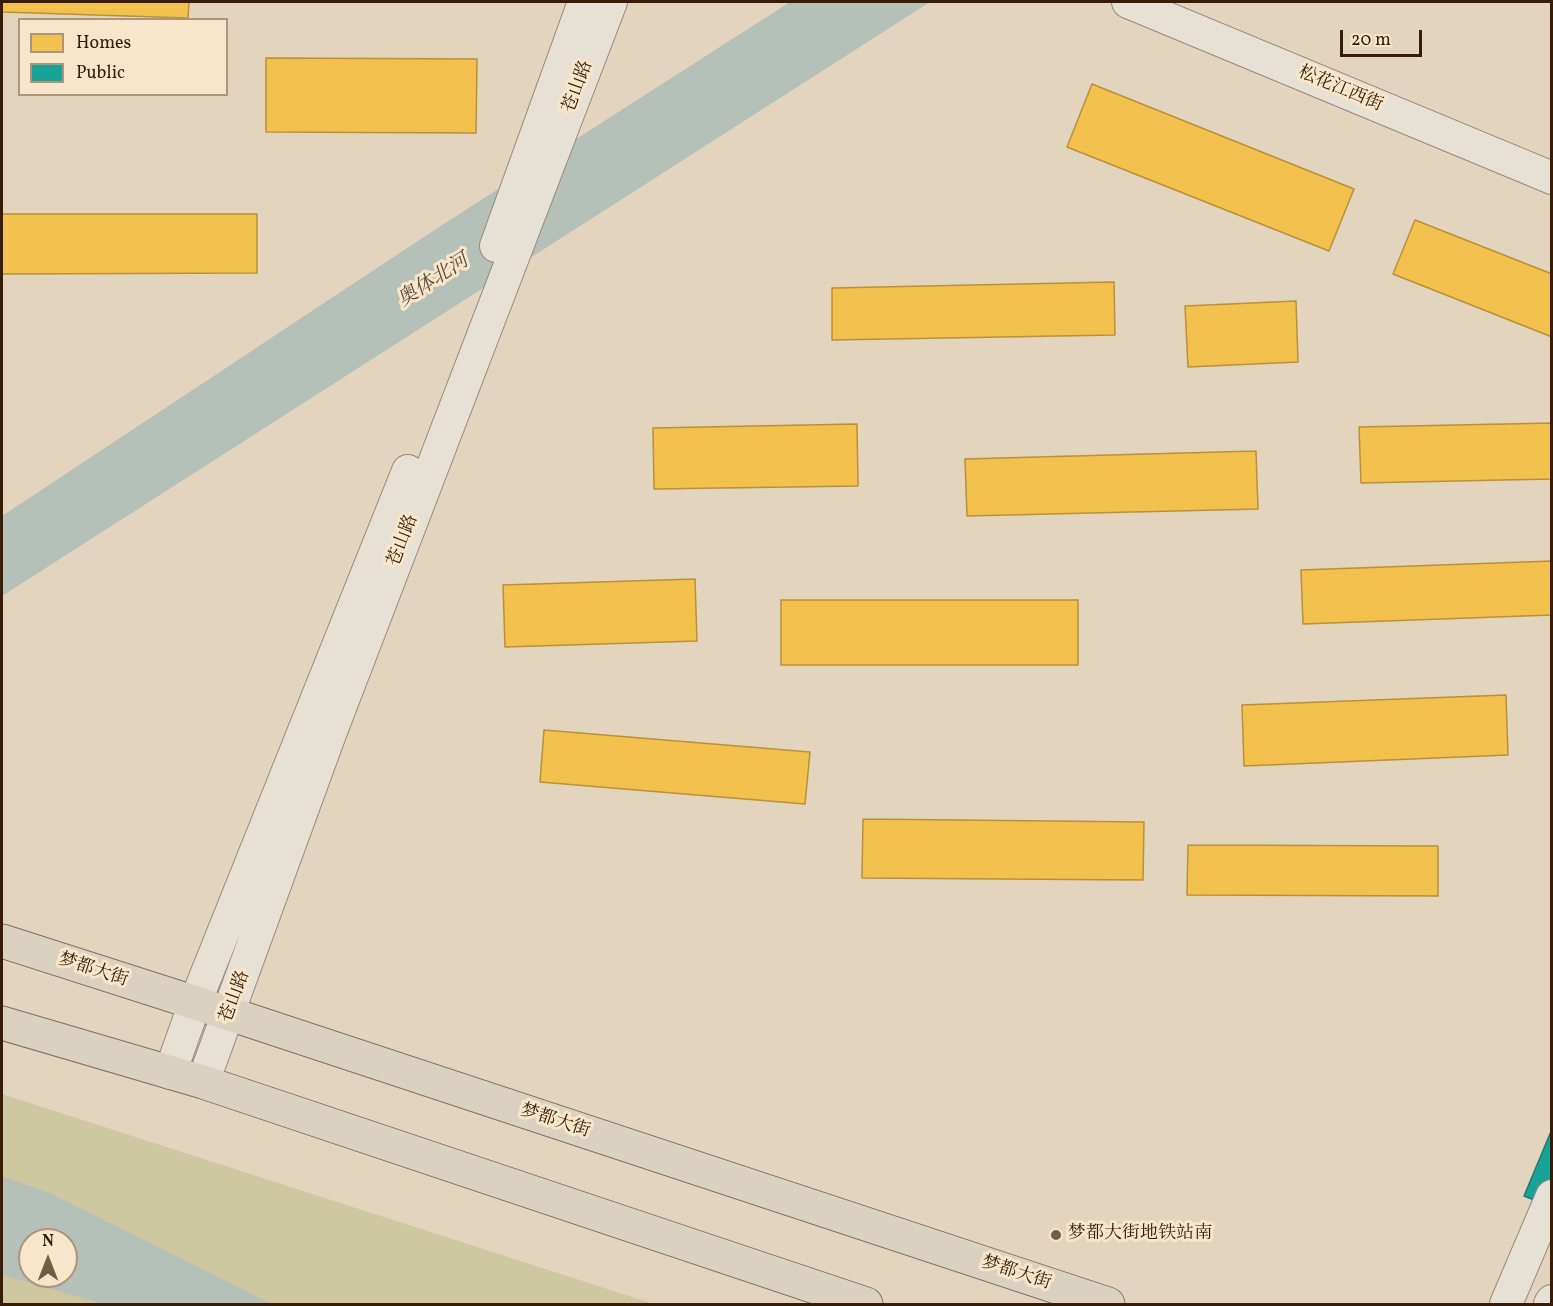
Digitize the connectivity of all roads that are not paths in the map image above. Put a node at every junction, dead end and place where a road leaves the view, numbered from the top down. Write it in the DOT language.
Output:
graph roads {
  1 [pos="584,2"];
  2 [pos="611,2"];
  3 [pos="1128,2"];
  4 [pos="545,143"];
  5 [pos="1551,178"];
  6 [pos="493,284"];
  7 [pos="2,941"];
  8 [pos="195,1003"];
  9 [pos="230,1014"];
  10 [pos="2,1023"];
  11 [pos="170,1073"];
  12 [pos="203,1082"];
  13 [pos="1551,1196"];
  14 [pos="866,1305"];
  15 [pos="1108,1305"];
  16 [pos="1506,1305"];
  1 -- 4 [label="street, 苍山路"];
  2 -- 4 [label="street, 苍山路"];
  3 -- 5 [label="street, 松花江西街"];
  4 -- 6 [label="street, 苍山路"];
  6 -- 8 [label="street, 苍山路"];
  6 -- 9 [label="street, 苍山路"];
  7 -- 8 [label="main road, 梦都大街"];
  8 -- 9 [label="main road, 梦都大街"];
  8 -- 11 [label="street, 苍山路"];
  9 -- 12 [label="street, 苍山路"];
  9 -- 15 [label="main road, 梦都大街"];
  10 -- 11 [label="main road"];
  11 -- 12 [label="main road"];
  12 -- 14 [label="main road"];
  13 -- 16 [label="street"];
}
